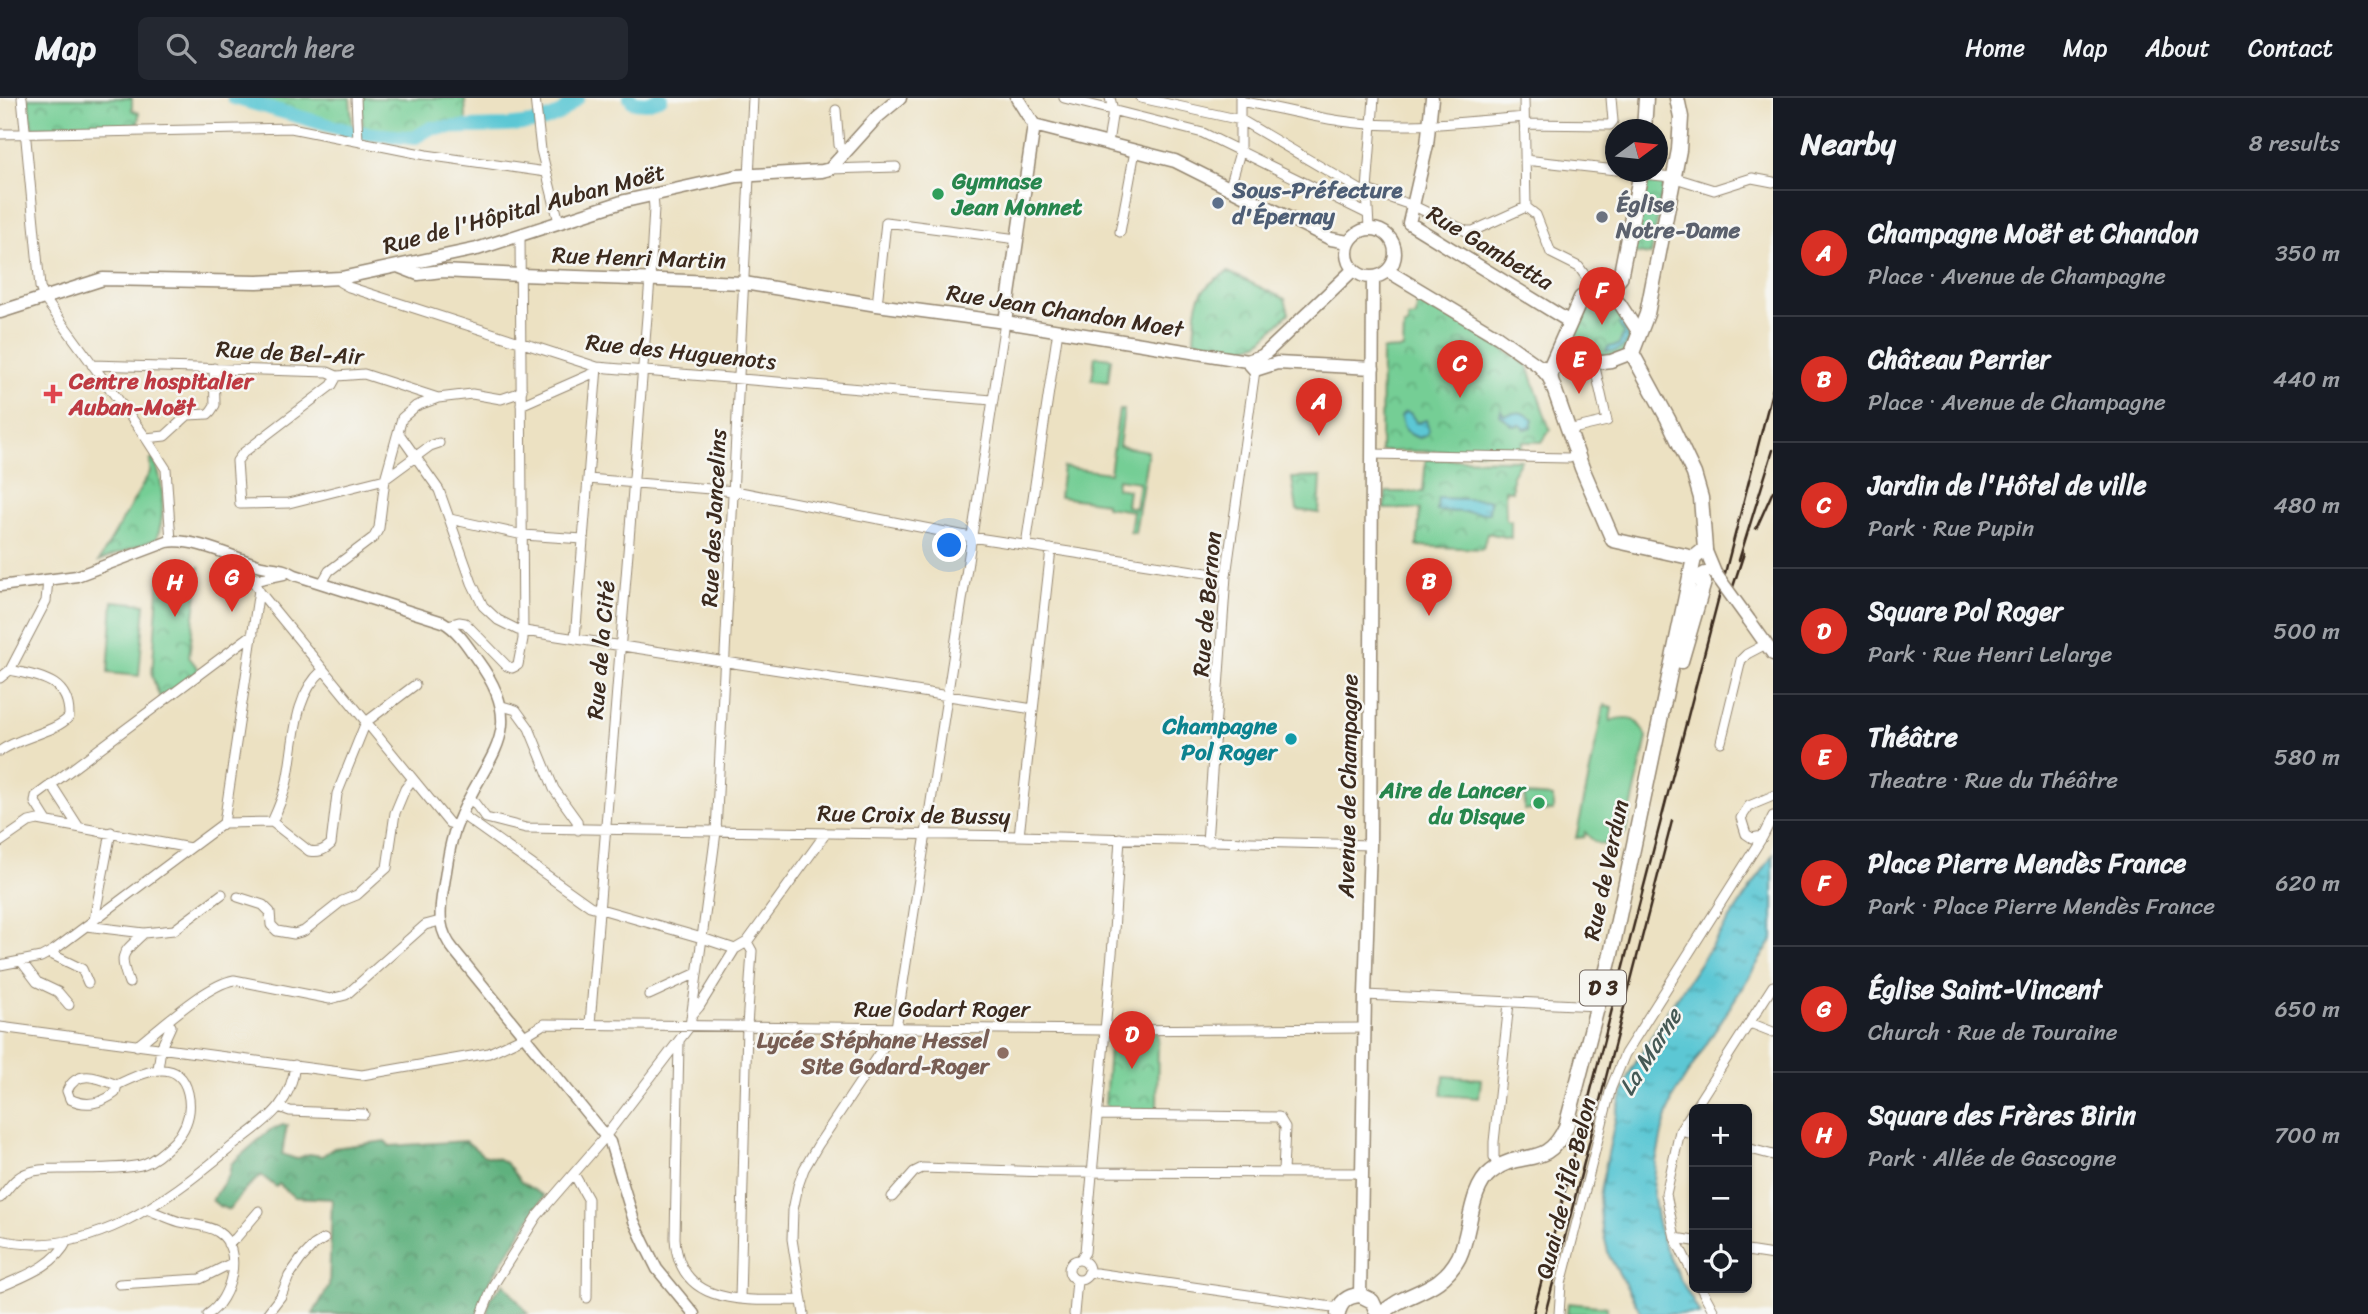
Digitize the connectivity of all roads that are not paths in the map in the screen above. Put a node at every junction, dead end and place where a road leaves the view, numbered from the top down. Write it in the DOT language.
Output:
graph roads {
  1 [pos="22,98"];
  2 [pos="356,98"];
  3 [pos="535,98"];
  4 [pos="753,98"];
  5 [pos="900,98"];
  6 [pos="1017,98"];
  7 [pos="1064,98"];
  8 [pos="1110,98"];
  9 [pos="1141,98"];
  10 [pos="1280,98"];
  11 [pos="1374,98"];
  12 [pos="1432,98"];
  13 [pos="1524,98"];
  14 [pos="1611,98"];
  15 [pos="1646,98"];
  16 [pos="1677,98"];
  17 [pos="1240,99"];
  18 [pos="1281,109"];
  19 [pos="836,110"];
  20 [pos="1113,110"];
  21 [pos="1645,119"];
  22 [pos="1241,120"];
  23 [pos="1524,120"];
  24 [pos="1371,124"];
  25 [pos="1429,124"];
  26 [pos="1034,125"];
  27 [pos="0,134"];
  28 [pos="24,134"];
  29 [pos="358,135"];
  30 [pos="1108,143"];
  31 [pos="1135,151"];
  32 [pos="1240,152"];
  33 [pos="844,154"];
  34 [pos="1525,160"];
  35 [pos="896,167"];
  36 [pos="830,169"];
  37 [pos="1605,169"];
  38 [pos="546,172"];
  39 [pos="751,174"];
  40 [pos="1668,176"];
  41 [pos="1672,177"];
  42 [pos="1639,182"];
  43 [pos="1773,182"];
  44 [pos="1230,187"];
  45 [pos="1367,192"];
  46 [pos="653,195"];
  47 [pos="1414,206"];
  48 [pos="1526,207"];
  49 [pos="1368,214"];
  50 [pos="559,222"];
  51 [pos="1409,223"];
  52 [pos="1369,228"];
  53 [pos="1120,232"];
  54 [pos="1387,234"];
  55 [pos="520,236"];
  56 [pos="1017,239"];
  57 [pos="1348,242"];
  58 [pos="400,267"];
  59 [pos="1353,270"];
  60 [pos="1388,271"];
  61 [pos="521,275"];
  62 [pos="1373,277"];
  63 [pos="341,278"];
  64 [pos="650,279"];
  65 [pos="744,282"];
  66 [pos="1602,291"];
  67 [pos="44,298"];
  68 [pos="877,305"];
  69 [pos="0,312"];
  70 [pos="1005,322"];
  71 [pos="1570,322"];
  72 [pos="1058,331"];
  73 [pos="1639,333"];
  74 [pos="1561,342"];
  75 [pos="522,344"];
  76 [pos="1269,350"];
  77 [pos="1632,353"];
  78 [pos="1277,363"];
  79 [pos="1594,363"];
  80 [pos="92,365"];
  81 [pos="1251,365"];
  82 [pos="1578,365"];
  83 [pos="214,368"];
  84 [pos="1373,368"];
  85 [pos="597,370"];
  86 [pos="643,370"];
  87 [pos="1547,371"];
  88 [pos="337,376"];
  89 [pos="740,380"];
  90 [pos="522,390"];
  91 [pos="438,398"];
  92 [pos="992,400"];
  93 [pos="522,405"];
  94 [pos="1668,419"];
  95 [pos="1568,430"];
  96 [pos="398,432"];
  97 [pos="146,438"];
  98 [pos="439,443"];
  99 [pos="1372,454"];
  100 [pos="1577,455"];
  101 [pos="415,456"];
  102 [pos="385,479"];
  103 [pos="588,479"];
  104 [pos="634,483"];
  105 [pos="735,491"];
  106 [pos="450,519"];
  107 [pos="1709,531"];
  108 [pos="523,535"];
  109 [pos="971,537"];
  110 [pos="583,539"];
  111 [pos="171,541"];
  112 [pos="1026,545"];
  113 [pos="1051,549"];
  114 [pos="215,550"];
  115 [pos="1700,553"];
  116 [pos="260,566"];
  117 [pos="295,575"];
  118 [pos="1226,576"];
  119 [pos="257,578"];
  120 [pos="1703,579"];
  121 [pos="48,580"];
  122 [pos="322,583"];
  123 [pos="0,586"];
  124 [pos="259,591"];
  125 [pos="448,625"];
  126 [pos="522,631"];
  127 [pos="253,634"];
  128 [pos="575,639"];
  129 [pos="621,646"];
  130 [pos="1769,649"];
  131 [pos="725,662"];
  132 [pos="10,670"];
  133 [pos="323,670"];
  134 [pos="0,678"];
  135 [pos="415,685"];
  136 [pos="948,698"];
  137 [pos="502,706"];
  138 [pos="1033,709"];
  139 [pos="366,722"];
  140 [pos="1721,743"];
  141 [pos="0,751"];
  142 [pos="412,780"];
  143 [pos="51,784"];
  144 [pos="1773,796"];
  145 [pos="470,797"];
  146 [pos="1773,816"];
  147 [pos="459,820"];
  148 [pos="47,821"];
  149 [pos="272,822"];
  150 [pos="224,824"];
  151 [pos="78,826"];
  152 [pos="578,830"];
  153 [pos="606,830"];
  154 [pos="111,832"];
  155 [pos="716,832"];
  156 [pos="826,833"];
  157 [pos="1746,834"];
  158 [pos="925,835"];
  159 [pos="1019,836"];
  160 [pos="1763,836"];
  161 [pos="1120,838"];
  162 [pos="0,842"];
  163 [pos="1207,842"];
  164 [pos="1370,845"];
  165 [pos="190,848"];
  166 [pos="1748,858"];
  167 [pos="222,894"];
  168 [pos="238,897"];
  169 [pos="599,909"];
  170 [pos="440,921"];
  171 [pos="90,923"];
  172 [pos="144,933"];
  173 [pos="702,938"];
  174 [pos="747,942"];
  175 [pos="735,949"];
  176 [pos="48,953"];
  177 [pos="21,961"];
  178 [pos="0,965"];
  179 [pos="697,973"];
  180 [pos="88,983"];
  181 [pos="128,983"];
  182 [pos="1773,986"];
  183 [pos="649,995"];
  184 [pos="1365,995"];
  185 [pos="1509,1003"];
  186 [pos="69,1005"];
  187 [pos="1598,1006"];
  188 [pos="177,1015"];
  189 [pos="692,1015"];
  190 [pos="1750,1023"];
  191 [pos="590,1024"];
  192 [pos="171,1026"];
  193 [pos="690,1026"];
  194 [pos="747,1026"];
  195 [pos="0,1027"];
  196 [pos="896,1028"];
  197 [pos="1364,1028"];
  198 [pos="1105,1030"];
  199 [pos="1773,1031"];
  200 [pos="154,1033"];
  201 [pos="523,1036"];
  202 [pos="679,1042"];
  203 [pos="137,1046"];
  204 [pos="159,1048"];
  205 [pos="181,1050"];
  206 [pos="295,1065"];
  207 [pos="158,1069"];
  208 [pos="117,1085"];
  209 [pos="279,1107"];
  210 [pos="364,1114"];
  211 [pos="1098,1115"];
  212 [pos="1680,1130"];
  213 [pos="1689,1133"];
  214 [pos="606,1136"];
  215 [pos="1752,1149"];
  216 [pos="1773,1155"];
  217 [pos="1498,1167"];
  218 [pos="1093,1171"];
  219 [pos="1283,1172"];
  220 [pos="1361,1173"];
  221 [pos="574,1174"];
  222 [pos="892,1197"];
  223 [pos="0,1198"];
  224 [pos="149,1210"];
  225 [pos="258,1211"];
  226 [pos="1675,1238"];
  227 [pos="324,1239"];
  228 [pos="0,1240"];
  229 [pos="1689,1240"];
  230 [pos="67,1241"];
  231 [pos="228,1244"];
  232 [pos="1752,1252"];
  233 [pos="1773,1255"];
  234 [pos="1080,1260"];
  235 [pos="232,1263"];
  236 [pos="1689,1266"];
  237 [pos="1089,1272"];
  238 [pos="1077,1280"];
  239 [pos="119,1284"];
  240 [pos="0,1287"];
  241 [pos="1704,1293"];
  242 [pos="587,1298"];
  243 [pos="740,1299"];
  244 [pos="802,1300"];
  245 [pos="1376,1306"];
  246 [pos="1338,1311"];
  247 [pos="215,1312"];
  248 [pos="267,1314"];
  249 [pos="482,1314"];
  250 [pos="694,1314"];
  251 [pos="804,1314"];
  252 [pos="1074,1314"];
  253 [pos="1559,1314"];
  254 [pos="1715,1314"];
  1 -- 28 [label="street"];
  2 -- 29 [label="street"];
  3 -- 38 [label="street"];
  4 -- 39 [label="street, Rue des Jancelins"];
  5 -- 33 [label="main road"];
  6 -- 26 [label="main road"];
  7 -- 20 [label="street"];
  8 -- 20 [label="street"];
  9 -- 22 [label="street"];
  10 -- 18 [label="street"];
  11 -- 24 [label="street"];
  12 -- 25 [label="main road"];
  13 -- 23 [label="street"];
  14 -- 23 [label="street"];
  15 -- 21 [label="main road"];
  16 -- 41 [label="main road"];
  17 -- 18 [label="street"];
  17 -- 22 [label="street"];
  18 -- 24 [label="street"];
  19 -- 33 [label="street"];
  20 -- 30 [label="street"];
  20 -- 32 [label="street"];
  22 -- 32 [label="street"];
  22 -- 45 [label="street"];
  23 -- 25 [label="street"];
  23 -- 34 [label="street"];
  24 -- 25 [label="street"];
  24 -- 45 [label="street"];
  25 -- 47 [label="main road"];
  26 -- 30 [label="main road"];
  26 -- 56 [label="main road"];
  27 -- 28 [label="street"];
  28 -- 29 [label="street"];
  28 -- 67 [label="street"];
  29 -- 38 [label="street"];
  30 -- 31 [label="main road"];
  31 -- 44 [label="main road"];
  31 -- 53 [label="street"];
  32 -- 44 [label="street"];
  32 -- 49 [label="street"];
  33 -- 36 [label="main road"];
  34 -- 37 [label="street"];
  34 -- 48 [label="street"];
  35 -- 36 [label="street, Rue de l'Hôpital Auban Moët"];
  36 -- 39 [label="main road, Rue de l'Hôpital Auban Moët"];
  38 -- 50 [label="street"];
  39 -- 46 [label="main road, Rue de l'Hôpital Auban Moët"];
  39 -- 65 [label="street, Rue des Jancelins"];
  40 -- 41 [label="street"];
  41 -- 43 [label="street"];
  41 -- 73 [label="main road"];
  42 -- 66 [label="main road"];
  44 -- 57 [label="main road"];
  45 -- 47 [label="street"];
  45 -- 49 [label="street"];
  46 -- 50 [label="main road, Rue de l'Hôpital Auban Moët"];
  46 -- 64 [label="street, Rue de la Cité"];
  47 -- 48 [label="street"];
  47 -- 51 [label="main road"];
  48 -- 66 [label="street"];
  49 -- 52 [label="street"];
  50 -- 55 [label="main road, Rue de l'Hôpital Auban Moët"];
  51 -- 54 [label="main road, Rue Gambetta"];
  51 -- 71 [label="main road, Rue Gambetta"];
  52 -- 54 [label="main road"];
  52 -- 57 [label="main road"];
  54 -- 60 [label="main road"];
  55 -- 58 [label="main road, Rue de l'Hôpital Auban Moët"];
  55 -- 61 [label="street"];
  56 -- 68 [label="street"];
  56 -- 70 [label="main road"];
  57 -- 59 [label="main road"];
  58 -- 61 [label="main road, Rue Henri Martin"];
  58 -- 63 [label="main road, Rue de l'Hôpital Auban Moët"];
  59 -- 62 [label="main road"];
  59 -- 76 [label="main road"];
  60 -- 62 [label="main road"];
  60 -- 87 [label="main road"];
  61 -- 64 [label="main road, Rue Henri Martin"];
  61 -- 75 [label="street"];
  62 -- 84 [label="main road, Avenue de Champagne"];
  63 -- 67 [label="main road, Rue de l'Hôpital Auban Moët"];
  63 -- 75 [label="street, Rue des Huguenots"];
  64 -- 65 [label="main road, Rue Henri Martin"];
  64 -- 86 [label="street, Rue de la Cité"];
  65 -- 68 [label="main road, Rue Henri Martin"];
  65 -- 89 [label="street, Rue des Jancelins"];
  66 -- 71 [label="main road"];
  66 -- 73 [label="main road"];
  67 -- 69 [label="main road, Rue de l'Hôpital Auban Moët"];
  67 -- 80 [label="street"];
  68 -- 70 [label="main road, Rue Jean Chandon Moet"];
  70 -- 72 [label="main road, Rue Jean Chandon Moet"];
  70 -- 92 [label="street"];
  71 -- 74 [label="main road"];
  72 -- 81 [label="main road, Rue Jean Chandon Moet"];
  72 -- 112 [label="street"];
  73 -- 77 [label="main road"];
  74 -- 82 [label="main road"];
  74 -- 87 [label="main road"];
  75 -- 85 [label="street, Rue des Huguenots"];
  75 -- 90 [label="street"];
  76 -- 78 [label="main road"];
  76 -- 81 [label="main road"];
  77 -- 79 [label="main road"];
  77 -- 94 [label="main road, D 3"];
  78 -- 81 [label="main road, Rue Jean Chandon Moet"];
  78 -- 84 [label="main road, Rue Jean Chandon Moet"];
  79 -- 82 [label="main road"];
  79 -- 95 [label="street"];
  80 -- 83 [label="street, Rue de Bel-Air"];
  80 -- 97 [label="street"];
  81 -- 118 [label="street, Rue de Bernon"];
  82 -- 87 [label="main road"];
  83 -- 88 [label="street, Rue de Bel-Air"];
  83 -- 97 [label="street"];
  84 -- 99 [label="main road, Avenue de Champagne"];
  85 -- 86 [label="street, Rue des Huguenots"];
  85 -- 93 [label="street"];
  85 -- 103 [label="street"];
  86 -- 89 [label="street, Rue des Huguenots"];
  86 -- 104 [label="street, Rue de la Cité"];
  87 -- 95 [label="main road"];
  88 -- 91 [label="street, Rue de Bel-Air"];
  88 -- 102 [label="street"];
  89 -- 92 [label="street, Rue des Huguenots"];
  89 -- 105 [label="street, Rue des Jancelins"];
  90 -- 91 [label="street, Rue de Bel-Air"];
  90 -- 93 [label="street"];
  91 -- 96 [label="street"];
  92 -- 109 [label="street"];
  93 -- 108 [label="street"];
  94 -- 107 [label="main road, D 3"];
  94 -- 115 [label="main road, D 3"];
  95 -- 100 [label="main road"];
  96 -- 101 [label="street"];
  96 -- 102 [label="street"];
  97 -- 111 [label="street"];
  98 -- 101 [label="street"];
  99 -- 100 [label="street"];
  99 -- 164 [label="main road, Avenue de Champagne"];
  100 -- 115 [label="main road"];
  101 -- 102 [label="street"];
  101 -- 106 [label="street"];
  102 -- 122 [label="street"];
  103 -- 104 [label="street"];
  103 -- 110 [label="street"];
  104 -- 105 [label="street"];
  104 -- 129 [label="street, Rue de la Cité"];
  105 -- 109 [label="street"];
  105 -- 131 [label="street, Rue des Jancelins"];
  106 -- 108 [label="street"];
  106 -- 126 [label="street"];
  108 -- 110 [label="street"];
  108 -- 126 [label="street"];
  109 -- 112 [label="street"];
  109 -- 136 [label="street"];
  110 -- 128 [label="street"];
  111 -- 114 [label="street"];
  111 -- 121 [label="street"];
  112 -- 113 [label="street"];
  113 -- 118 [label="street"];
  113 -- 138 [label="street"];
  114 -- 116 [label="street"];
  114 -- 119 [label="street"];
  115 -- 120 [label="main road, Rue de Verdun / D 3"];
  115 -- 120 [label="main road"];
  116 -- 117 [label="street"];
  116 -- 119 [label="street"];
  117 -- 119 [label="street"];
  117 -- 122 [label="street"];
  118 -- 163 [label="street, Rue de Bernon"];
  119 -- 124 [label="street"];
  120 -- 130 [label="main road, bridge"];
  120 -- 187 [label="main road, Rue de Verdun / D 3"];
  121 -- 123 [label="street"];
  121 -- 132 [label="street"];
  122 -- 125 [label="street"];
  124 -- 127 [label="street"];
  124 -- 133 [label="street"];
  125 -- 126 [label="street"];
  125 -- 137 [label="street"];
  126 -- 128 [label="street"];
  127 -- 143 [label="street"];
  127 -- 150 [label="street"];
  128 -- 129 [label="street"];
  129 -- 131 [label="street"];
  129 -- 153 [label="street, Rue de la Cité"];
  130 -- 140 [label="street"];
  131 -- 136 [label="street"];
  131 -- 155 [label="street, Rue des Jancelins"];
  132 -- 134 [label="street"];
  132 -- 141 [label="street"];
  133 -- 139 [label="street"];
  133 -- 149 [label="street"];
  135 -- 139 [label="street"];
  136 -- 138 [label="street"];
  136 -- 158 [label="street"];
  137 -- 145 [label="street"];
  137 -- 152 [label="street"];
  138 -- 159 [label="street"];
  139 -- 142 [label="street"];
  139 -- 149 [label="street"];
  142 -- 147 [label="street"];
  142 -- 168 [label="street"];
  143 -- 148 [label="street"];
  143 -- 151 [label="street"];
  144 -- 157 [label="street"];
  145 -- 147 [label="street"];
  145 -- 152 [label="street, Rue Croix de Bussy"];
  146 -- 160 [label="street, Quai de l'Île Belon"];
  147 -- 169 [label="street"];
  147 -- 170 [label="street"];
  148 -- 151 [label="street"];
  148 -- 162 [label="street"];
  149 -- 150 [label="street"];
  150 -- 165 [label="street"];
  151 -- 154 [label="street"];
  152 -- 153 [label="street, Rue Croix de Bussy"];
  153 -- 155 [label="street, Rue Croix de Bussy"];
  153 -- 169 [label="street, Rue de la Cité"];
  154 -- 165 [label="street"];
  154 -- 171 [label="street"];
  155 -- 156 [label="street, Rue Croix de Bussy"];
  155 -- 173 [label="street, Rue des Jancelins"];
  156 -- 158 [label="street, Rue Croix de Bussy"];
  156 -- 174 [label="street"];
  157 -- 160 [label="street"];
  157 -- 166 [label="street"];
  158 -- 159 [label="street, Rue Croix de Bussy"];
  158 -- 196 [label="street"];
  159 -- 161 [label="street, Rue Croix de Bussy"];
  160 -- 166 [label="street, Quai de l'Île Belon"];
  161 -- 163 [label="street, Rue Croix de Bussy"];
  161 -- 198 [label="street"];
  163 -- 164 [label="street, Rue Croix de Bussy"];
  164 -- 184 [label="main road, Avenue de Champagne"];
  165 -- 171 [label="street"];
  166 -- 253 [label="street, Quai de l'Île Belon"];
  167 -- 172 [label="street"];
  169 -- 173 [label="street"];
  169 -- 191 [label="street, Rue de la Cité"];
  170 -- 188 [label="street"];
  170 -- 201 [label="street"];
  171 -- 172 [label="street"];
  171 -- 176 [label="street"];
  172 -- 181 [label="street"];
  173 -- 175 [label="street"];
  173 -- 179 [label="street, Rue des Jancelins"];
  174 -- 175 [label="street"];
  174 -- 194 [label="street"];
  175 -- 189 [label="street"];
  176 -- 177 [label="street"];
  176 -- 180 [label="street"];
  177 -- 178 [label="street"];
  177 -- 186 [label="street"];
  179 -- 183 [label="street"];
  179 -- 189 [label="street, Rue des Jancelins"];
  182 -- 190 [label="street"];
  184 -- 185 [label="street"];
  184 -- 197 [label="main road, Avenue de Champagne"];
  185 -- 187 [label="street"];
  185 -- 217 [label="street"];
  187 -- 217 [label="main road, Rue de Verdun / D 3"];
  188 -- 192 [label="street"];
  188 -- 200 [label="street"];
  189 -- 193 [label="street, Rue des Jancelins"];
  190 -- 199 [label="street"];
  190 -- 212 [label="street"];
  191 -- 193 [label="street, Rue Godart Roger"];
  191 -- 201 [label="street, Rue Godart Roger"];
  192 -- 204 [label="street"];
  192 -- 205 [label="street"];
  193 -- 194 [label="street, Rue Godart Roger"];
  193 -- 202 [label="street"];
  194 -- 196 [label="street, Rue Godart Roger"];
  194 -- 243 [label="street"];
  195 -- 203 [label="street, Rue Godart Roger"];
  196 -- 198 [label="street, Rue Godart Roger"];
  196 -- 244 [label="street"];
  197 -- 198 [label="street, Rue Godart Roger"];
  197 -- 220 [label="main road, Avenue de Champagne"];
  198 -- 211 [label="street"];
  200 -- 203 [label="street"];
  200 -- 204 [label="street"];
  201 -- 206 [label="street, Rue Godart Roger"];
  201 -- 214 [label="street"];
  202 -- 214 [label="street"];
  202 -- 243 [label="street"];
  203 -- 204 [label="street, Rue Godart Roger"];
  204 -- 205 [label="street, Rue Godart Roger"];
  204 -- 207 [label="street"];
  205 -- 206 [label="street, Rue Godart Roger"];
  206 -- 209 [label="street"];
  207 -- 208 [label="street"];
  207 -- 223 [label="street"];
  208 -- 208 [label="street"];
  209 -- 210 [label="street"];
  209 -- 224 [label="street"];
  211 -- 218 [label="street"];
  211 -- 219 [label="street"];
  212 -- 213 [label="street"];
  212 -- 226 [label="street"];
  214 -- 221 [label="street"];
  214 -- 250 [label="street"];
  215 -- 216 [label="street"];
  217 -- 245 [label="main road"];
  218 -- 219 [label="street"];
  218 -- 222 [label="street"];
  218 -- 234 [label="street"];
  219 -- 220 [label="street"];
  220 -- 245 [label="main road, Avenue de Champagne"];
  221 -- 242 [label="street"];
  221 -- 249 [label="street"];
  224 -- 230 [label="street"];
  224 -- 231 [label="street"];
  225 -- 231 [label="street"];
  226 -- 229 [label="street"];
  226 -- 236 [label="street"];
  227 -- 248 [label="street"];
  228 -- 230 [label="street"];
  230 -- 240 [label="street"];
  231 -- 235 [label="street"];
  232 -- 233 [label="street"];
  234 -- 237 [label="street"];
  234 -- 238 [label="street"];
  235 -- 239 [label="street"];
  235 -- 247 [label="street"];
  237 -- 238 [label="street"];
  237 -- 246 [label="street"];
  238 -- 252 [label="street"];
  241 -- 254 [label="street"];
  243 -- 244 [label="street"];
  244 -- 251 [label="street"];
  245 -- 246 [label="main road"];
}
